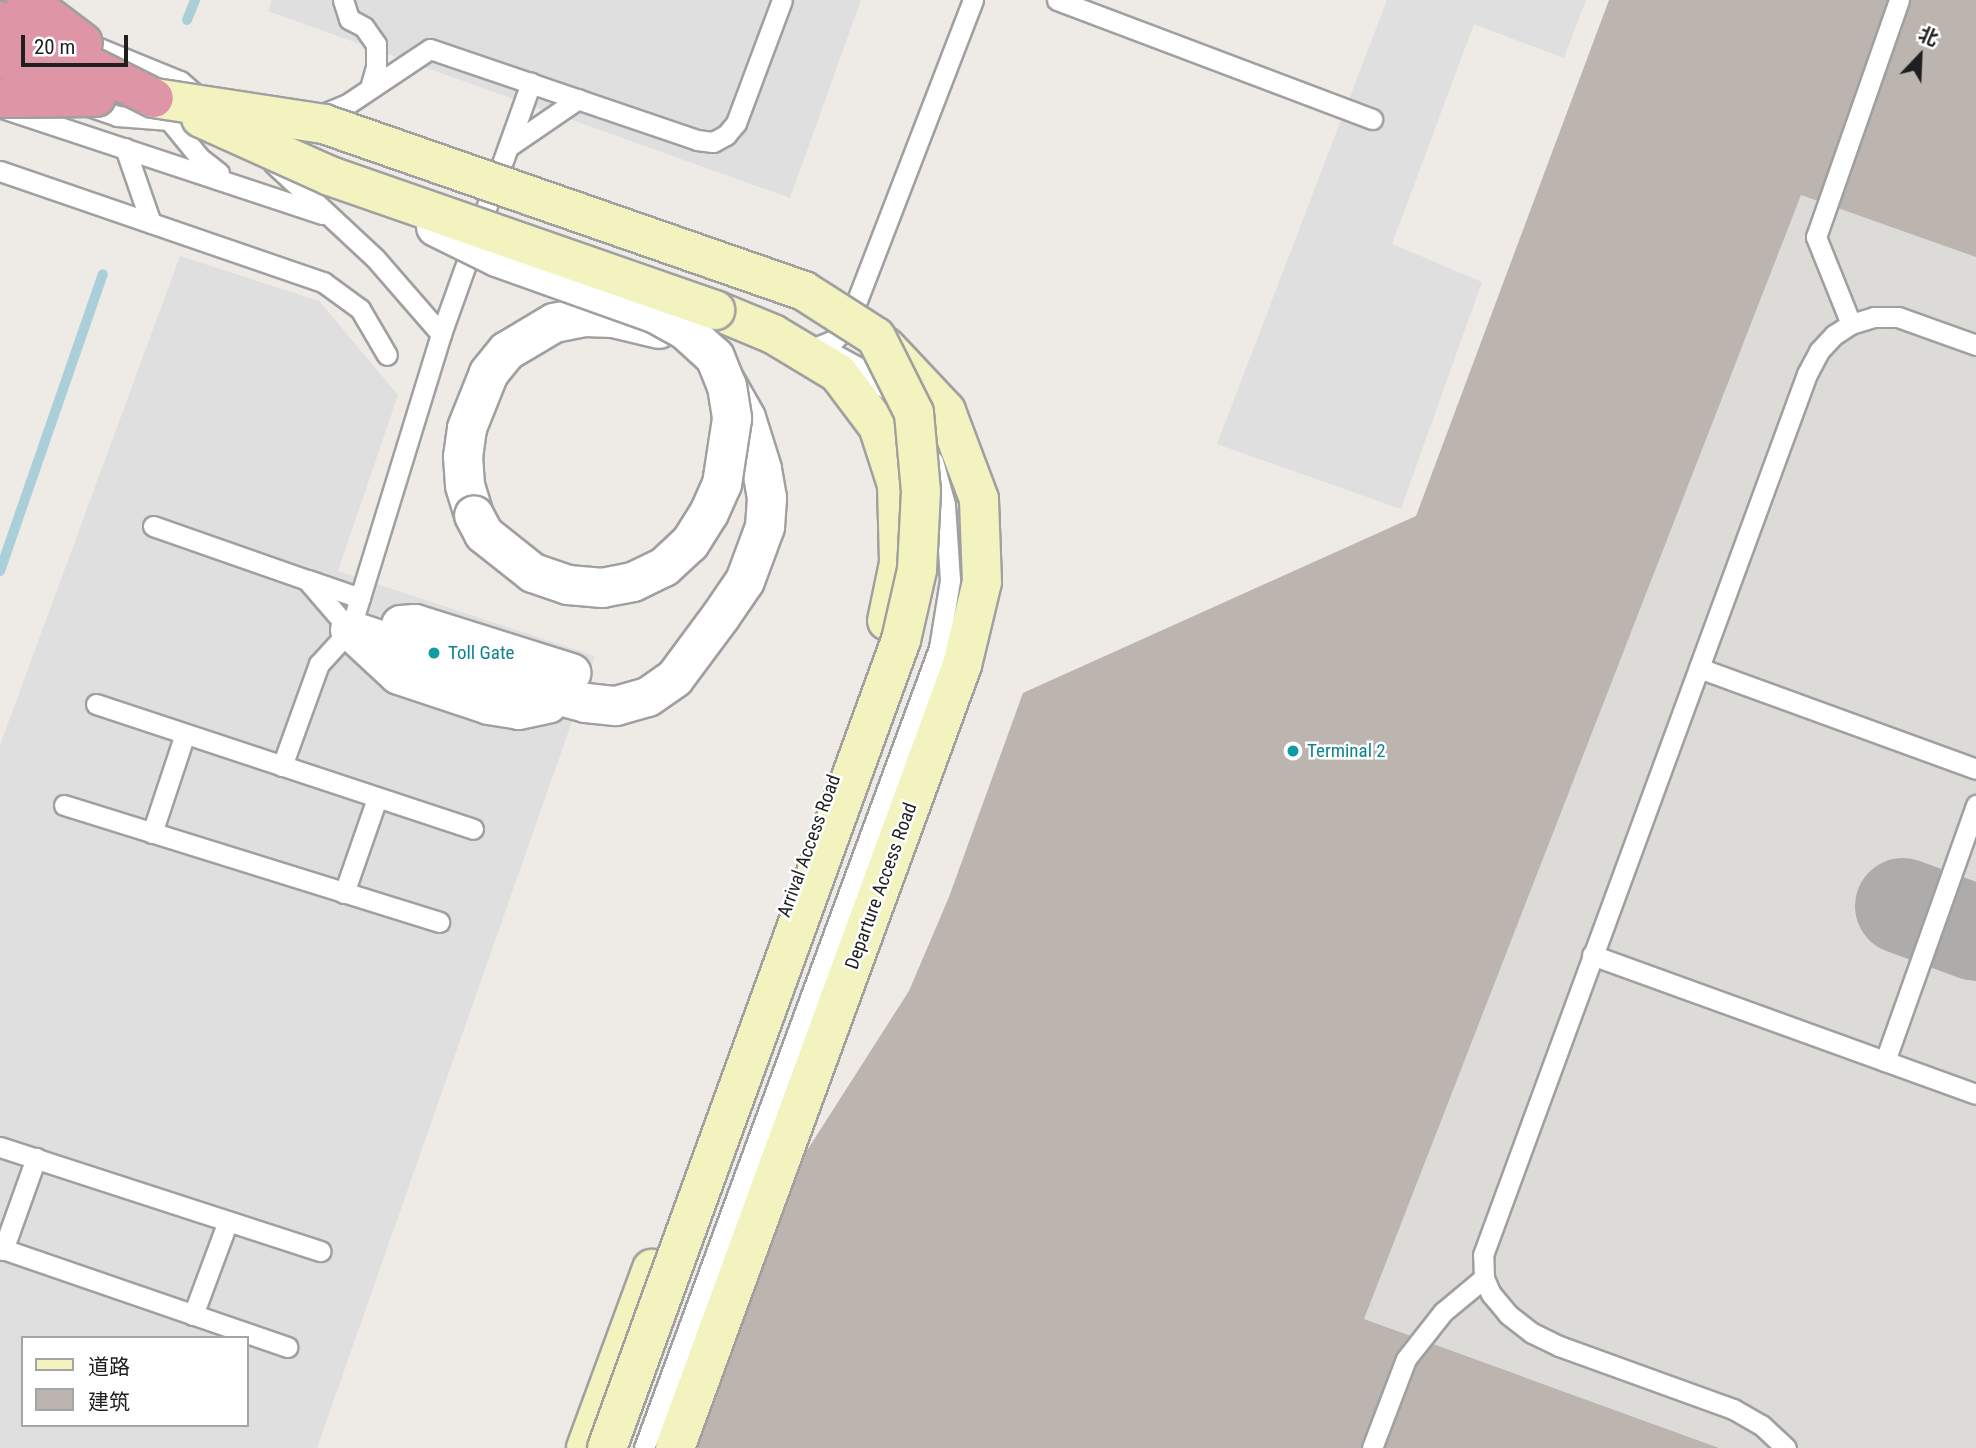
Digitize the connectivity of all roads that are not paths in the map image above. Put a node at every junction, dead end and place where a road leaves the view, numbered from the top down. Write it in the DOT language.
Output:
graph roads {
  1 [pos="34,0"];
  2 [pos="343,0"];
  3 [pos="782,0"];
  4 [pos="973,0"];
  5 [pos="1057,0"];
  6 [pos="1899,0"];
  7 [pos="11,53"];
  8 [pos="531,83"];
  9 [pos="370,88"];
  10 [pos="578,99"];
  11 [pos="0,107"];
  12 [pos="162,109"];
  13 [pos="1372,119"];
  14 [pos="236,128"];
  15 [pos="508,146"];
  16 [pos="125,148"];
  17 [pos="0,171"];
  18 [pos="330,176"];
  19 [pos="235,184"];
  20 [pos="336,220"];
  21 [pos="151,223"];
  22 [pos="1851,324"];
  23 [pos="441,334"];
  24 [pos="773,334"];
  25 [pos="876,337"];
  26 [pos="1976,345"];
  27 [pos="819,346"];
  28 [pos="387,355"];
  29 [pos="153,526"];
  30 [pos="307,580"];
  31 [pos="355,614"];
  32 [pos="696,650"];
  33 [pos="1699,668"];
  34 [pos="96,705"];
  35 [pos="185,734"];
  36 [pos="282,766"];
  37 [pos="1976,769"];
  38 [pos="377,798"];
  39 [pos="64,805"];
  40 [pos="1976,805"];
  41 [pos="473,830"];
  42 [pos="152,833"];
  43 [pos="344,893"];
  44 [pos="439,922"];
  45 [pos="1592,955"];
  46 [pos="1885,1061"];
  47 [pos="1976,1094"];
  48 [pos="0,1147"];
  49 [pos="36,1158"];
  50 [pos="229,1221"];
  51 [pos="1,1249"];
  52 [pos="321,1251"];
  53 [pos="1484,1278"];
  54 [pos="193,1315"];
  55 [pos="287,1347"];
  56 [pos="586,1448"];
  57 [pos="607,1448"];
  58 [pos="644,1448"];
  59 [pos="675,1448"];
  60 [pos="1372,1448"];
  61 [pos="1786,1448"];
  1 -- 7 [label="lane"];
  2 -- 9 [label="lane"];
  3 -- 10 [label="lane"];
  4 -- 27 [label="lane"];
  5 -- 13 [label="lane"];
  6 -- 22 [label="lane"];
  7 -- 12 [label="highway, bridge"];
  7 -- 12 [label="highway, bridge"];
  7 -- 14 [label="lane"];
  8 -- 9 [label="lane"];
  8 -- 10 [label="lane"];
  8 -- 15 [label="lane"];
  9 -- 14 [label="lane"];
  10 -- 15 [label="lane"];
  11 -- 16 [label="lane"];
  12 -- 14 [label="lane"];
  12 -- 18 [label="street, Arrival Access Road, bridge"];
  12 -- 19 [label="lane"];
  12 -- 25 [label="street, Departure Access Road, bridge"];
  14 -- 20 [label="lane"];
  15 -- 23 [label="lane"];
  16 -- 19 [label="lane"];
  16 -- 21 [label="lane"];
  17 -- 21 [label="lane"];
  18 -- 24 [label="street, Arrival Access Road, bridge"];
  18 -- 32 [label="street, bridge"];
  19 -- 20 [label="lane"];
  20 -- 23 [label="lane"];
  21 -- 28 [label="lane"];
  22 -- 26 [label="lane"];
  22 -- 33 [label="lane"];
  23 -- 31 [label="lane"];
  24 -- 27 [label="lane"];
  24 -- 56 [label="street, Arrival Access Road"];
  25 -- 57 [label="street, bridge"];
  25 -- 59 [label="street, Departure Access Road, bridge"];
  27 -- 58 [label="lane, bridge"];
  29 -- 30 [label="lane"];
  30 -- 31 [label="lane"];
  30 -- 31 [label="lane"];
  31 -- 32 [label="street"];
  31 -- 32 [label="street"];
  31 -- 36 [label="lane"];
  33 -- 37 [label="lane"];
  33 -- 45 [label="lane"];
  34 -- 35 [label="lane"];
  35 -- 36 [label="lane"];
  35 -- 42 [label="lane"];
  36 -- 38 [label="lane"];
  38 -- 41 [label="lane"];
  38 -- 43 [label="lane"];
  39 -- 42 [label="lane"];
  40 -- 46 [label="lane"];
  42 -- 43 [label="lane"];
  43 -- 44 [label="lane"];
  45 -- 46 [label="lane"];
  45 -- 53 [label="lane"];
  46 -- 47 [label="lane"];
  48 -- 49 [label="lane"];
  49 -- 50 [label="lane"];
  49 -- 51 [label="lane"];
  50 -- 52 [label="lane"];
  50 -- 54 [label="lane"];
  51 -- 54 [label="lane"];
  53 -- 60 [label="lane"];
  53 -- 61 [label="lane"];
  54 -- 55 [label="lane"];
}
